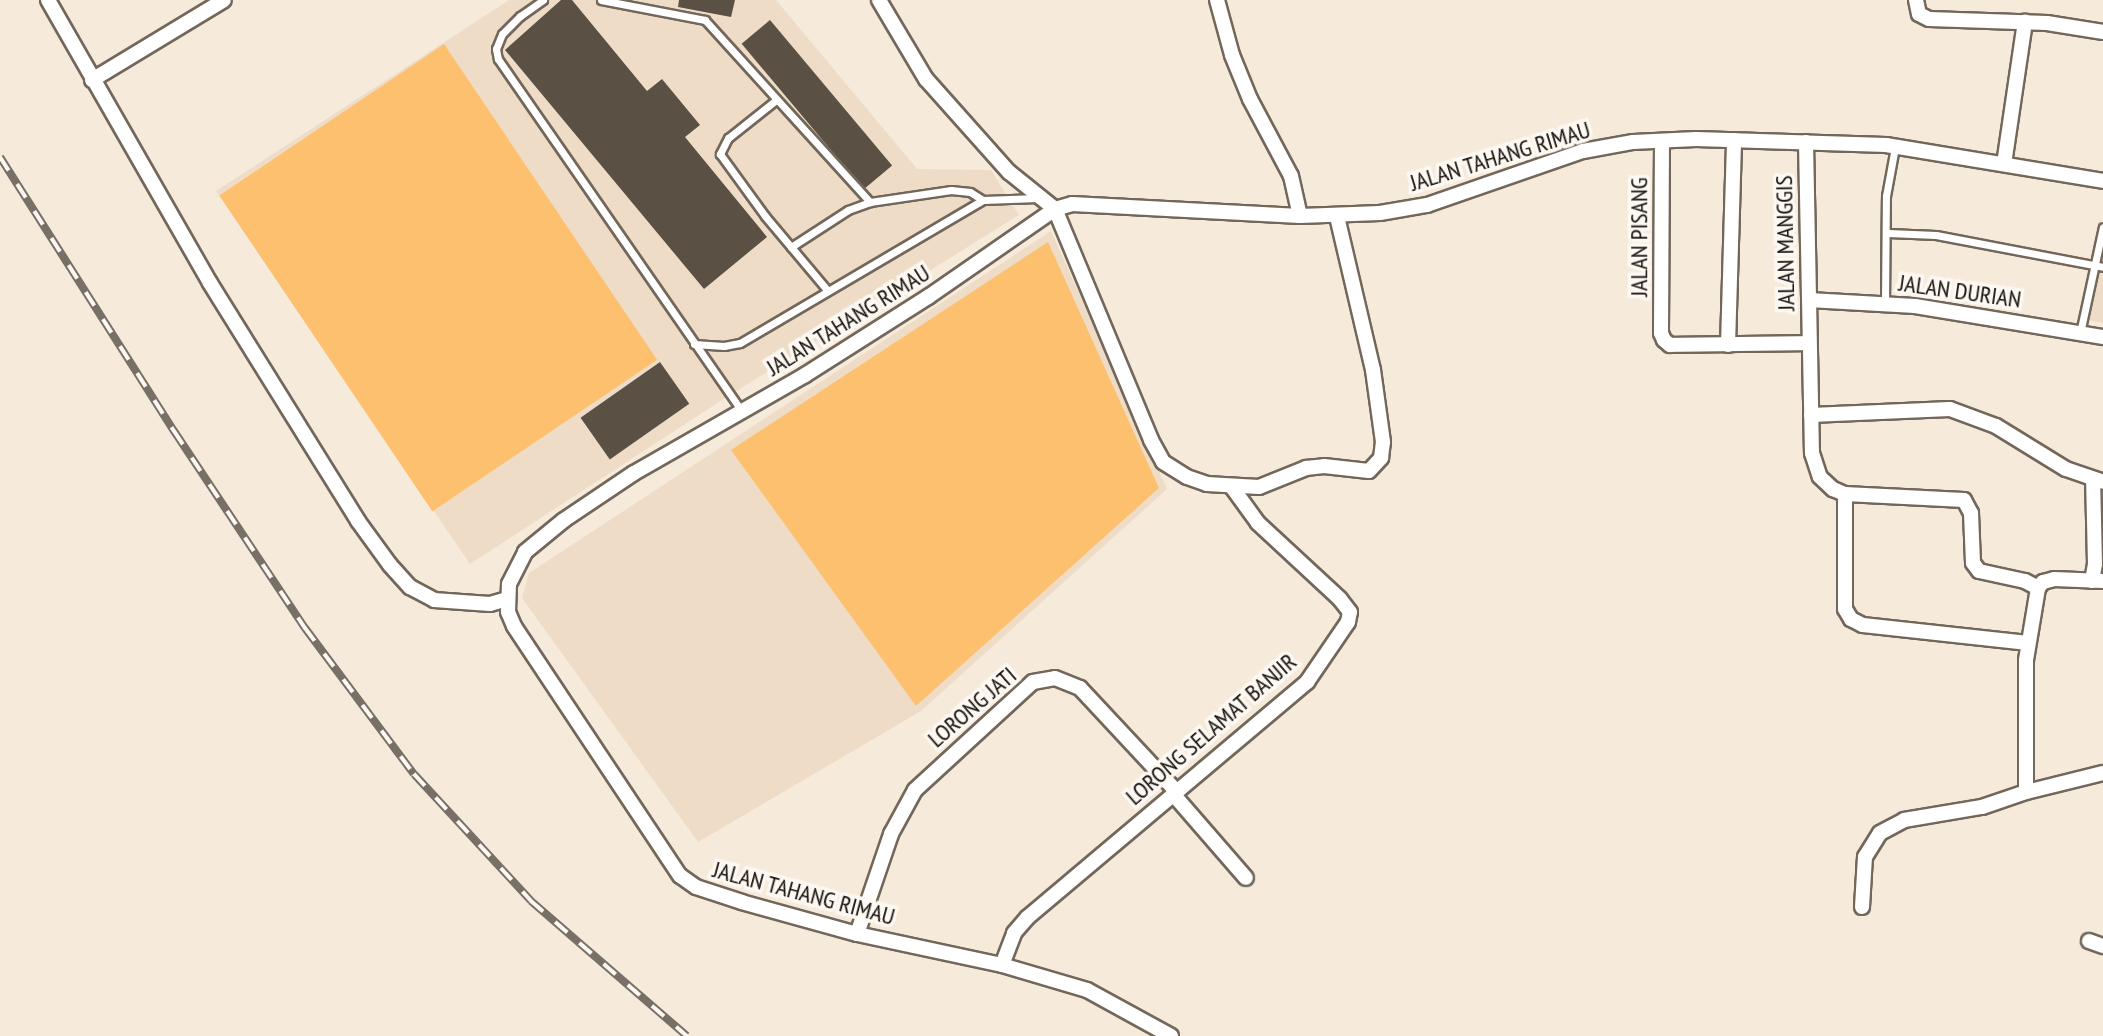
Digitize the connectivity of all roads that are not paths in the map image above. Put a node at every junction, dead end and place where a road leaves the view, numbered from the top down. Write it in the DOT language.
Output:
graph roads {
  1 [pos="48,0"];
  2 [pos="224,0"];
  3 [pos="543,0"];
  4 [pos="601,0"];
  5 [pos="879,0"];
  6 [pos="1217,0"];
  7 [pos="1916,0"];
  8 [pos="2025,22"];
  9 [pos="2103,32"];
  10 [pos="92,80"];
  11 [pos="776,100"];
  12 [pos="1734,140"];
  13 [pos="1661,141"];
  14 [pos="1806,142"];
  15 [pos="1895,147"];
  16 [pos="2004,164"];
  17 [pos="2103,181"];
  18 [pos="1042,198"];
  19 [pos="983,200"];
  20 [pos="870,202"];
  21 [pos="1055,209"];
  22 [pos="1300,216"];
  23 [pos="1337,216"];
  24 [pos="2103,227"];
  25 [pos="1888,233"];
  26 [pos="791,247"];
  27 [pos="2099,266"];
  28 [pos="827,290"];
  29 [pos="1809,300"];
  30 [pos="1885,304"];
  31 [pos="2080,333"];
  32 [pos="2103,337"];
  33 [pos="1809,343"];
  34 [pos="694,344"];
  35 [pos="1728,345"];
  36 [pos="743,411"];
  37 [pos="1811,415"];
  38 [pos="2098,481"];
  39 [pos="1232,487"];
  40 [pos="1845,494"];
  41 [pos="2097,581"];
  42 [pos="2038,588"];
  43 [pos="507,599"];
  44 [pos="2028,643"];
  45 [pos="2103,773"];
  46 [pos="1174,792"];
  47 [pos="2026,792"];
  48 [pos="1246,878"];
  49 [pos="1862,907"];
  50 [pos="857,934"];
  51 [pos="1002,965"];
  52 [pos="1171,1036"];
  1 -- 10 [label="street"];
  2 -- 10 [label="street"];
  3 -- 34 [label="lane"];
  4 -- 11 [label="lane"];
  5 -- 18 [label="street"];
  6 -- 22 [label="street"];
  7 -- 8 [label="street"];
  8 -- 9 [label="street"];
  8 -- 16 [label="street"];
  10 -- 43 [label="street"];
  11 -- 20 [label="lane"];
  11 -- 26 [label="lane"];
  12 -- 13 [label="street, JALAN TAHANG RIMAU"];
  12 -- 14 [label="street, JALAN TAHANG RIMAU"];
  12 -- 35 [label="street"];
  13 -- 23 [label="street, JALAN TAHANG RIMAU"];
  13 -- 35 [label="street, JALAN PISANG"];
  14 -- 15 [label="street, JALAN TAHANG RIMAU"];
  14 -- 29 [label="street, JALAN MANGGIS"];
  15 -- 16 [label="street, JALAN TAHANG RIMAU"];
  15 -- 25 [label="lane"];
  16 -- 17 [label="street, JALAN TAHANG RIMAU"];
  18 -- 19 [label="lane"];
  18 -- 21 [label="street"];
  19 -- 20 [label="lane"];
  19 -- 28 [label="lane"];
  20 -- 26 [label="lane"];
  21 -- 22 [label="street, JALAN TAHANG RIMAU"];
  21 -- 36 [label="street, JALAN TAHANG RIMAU"];
  21 -- 39 [label="street"];
  22 -- 23 [label="street, JALAN TAHANG RIMAU"];
  23 -- 39 [label="street"];
  24 -- 27 [label="lane"];
  25 -- 27 [label="lane"];
  25 -- 30 [label="lane"];
  26 -- 28 [label="lane"];
  27 -- 31 [label="lane"];
  28 -- 34 [label="lane"];
  29 -- 30 [label="street, JALAN DURIAN"];
  29 -- 33 [label="street, JALAN MANGGIS"];
  30 -- 31 [label="street, JALAN DURIAN"];
  31 -- 32 [label="street, JALAN DURIAN"];
  33 -- 35 [label="street"];
  33 -- 37 [label="street, JALAN MANGGIS"];
  34 -- 36 [label="lane"];
  36 -- 43 [label="street, JALAN TAHANG RIMAU"];
  37 -- 38 [label="street"];
  37 -- 40 [label="street, JALAN MANGGIS"];
  38 -- 41 [label="street"];
  39 -- 46 [label="street, LORONG SELAMAT BANJIR"];
  40 -- 42 [label="street"];
  40 -- 44 [label="street"];
  41 -- 42 [label="street"];
  42 -- 44 [label="street"];
  43 -- 50 [label="street, JALAN TAHANG RIMAU"];
  44 -- 47 [label="street"];
  45 -- 47 [label="street"];
  46 -- 48 [label="street, LORONG JATI"];
  46 -- 50 [label="street, LORONG JATI"];
  46 -- 51 [label="street, LORONG SELAMAT BANJIR"];
  47 -- 49 [label="street"];
  50 -- 51 [label="street, JALAN TAHANG RIMAU"];
  51 -- 52 [label="street, JALAN TAHANG RIMAU"];
}
